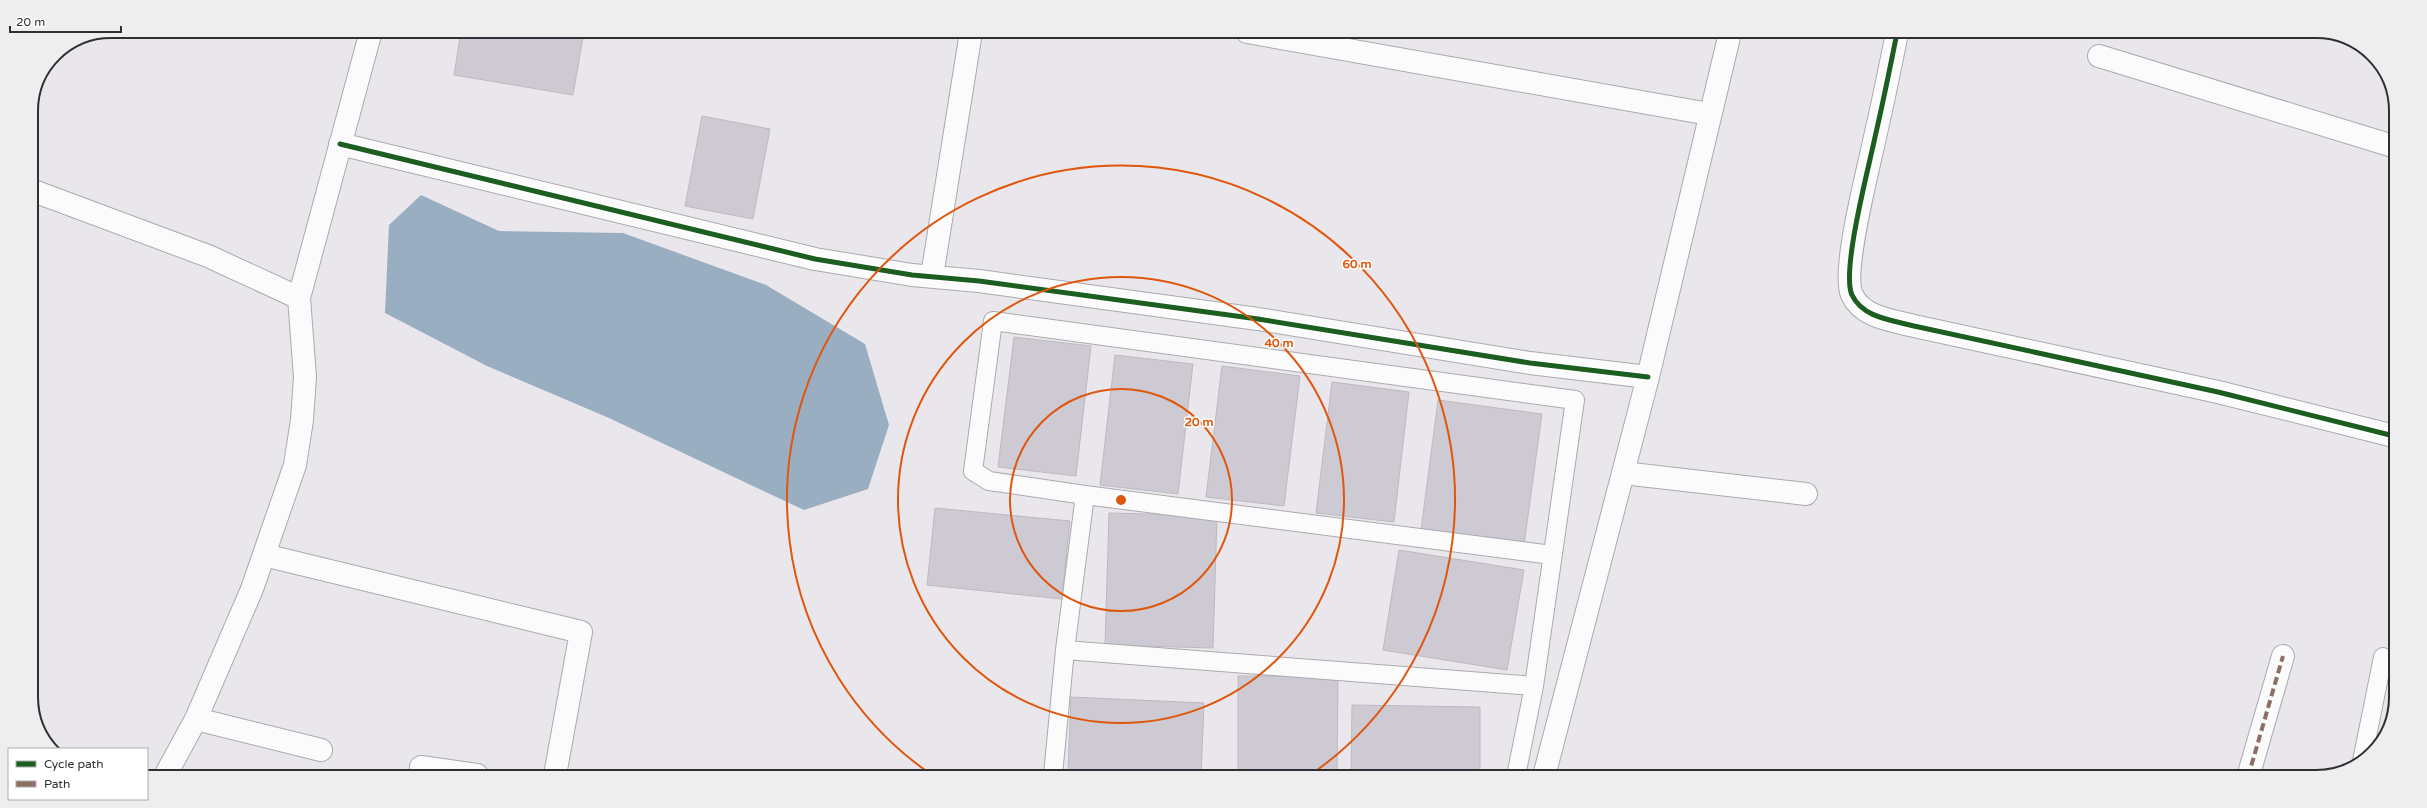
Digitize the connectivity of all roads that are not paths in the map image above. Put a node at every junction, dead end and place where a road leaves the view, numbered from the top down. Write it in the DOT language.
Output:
graph roads {
  1 [pos="369,38"];
  2 [pos="970,38"];
  3 [pos="1281,38"];
  4 [pos="1729,38"];
  5 [pos="1896,38"];
  6 [pos="2099,56"];
  7 [pos="1710,114"];
  8 [pos="340,144"];
  9 [pos="2389,145"];
  10 [pos="38,193"];
  11 [pos="932,276"];
  12 [pos="299,298"];
  13 [pos="1648,377"];
  14 [pos="2389,435"];
  15 [pos="1623,473"];
  16 [pos="1806,494"];
  17 [pos="1085,495"];
  18 [pos="264,555"];
  19 [pos="1552,555"];
  20 [pos="1065,650"];
  21 [pos="2283,656"];
  22 [pos="2382,657"];
  23 [pos="1534,686"];
  24 [pos="196,719"];
  25 [pos="322,750"];
  26 [pos="2364,752"];
  27 [pos="421,767"];
  28 [pos="168,770"];
  29 [pos="442,770"];
  30 [pos="556,770"];
  31 [pos="1053,770"];
  32 [pos="1519,770"];
  33 [pos="1546,770"];
  34 [pos="2250,770"];
  1 -- 8 [label="street"];
  2 -- 11 [label="street"];
  3 -- 7 [label="street"];
  4 -- 7 [label="street"];
  5 -- 14 [label="street"];
  6 -- 9 [label="street"];
  7 -- 13 [label="street"];
  8 -- 11 [label="street"];
  8 -- 12 [label="street"];
  10 -- 12 [label="street"];
  11 -- 13 [label="street"];
  12 -- 18 [label="street"];
  13 -- 15 [label="street"];
  15 -- 16 [label="street"];
  15 -- 33 [label="street"];
  17 -- 19 [label="lane"];
  17 -- 19 [label="lane"];
  17 -- 20 [label="lane"];
  18 -- 24 [label="street"];
  18 -- 30 [label="street"];
  19 -- 23 [label="lane"];
  20 -- 23 [label="lane"];
  20 -- 31 [label="lane"];
  21 -- 34 [label="street"];
  22 -- 26 [label="lane"];
  23 -- 32 [label="lane"];
  24 -- 25 [label="street"];
  24 -- 28 [label="street"];
  27 -- 29 [label="street"];
}
